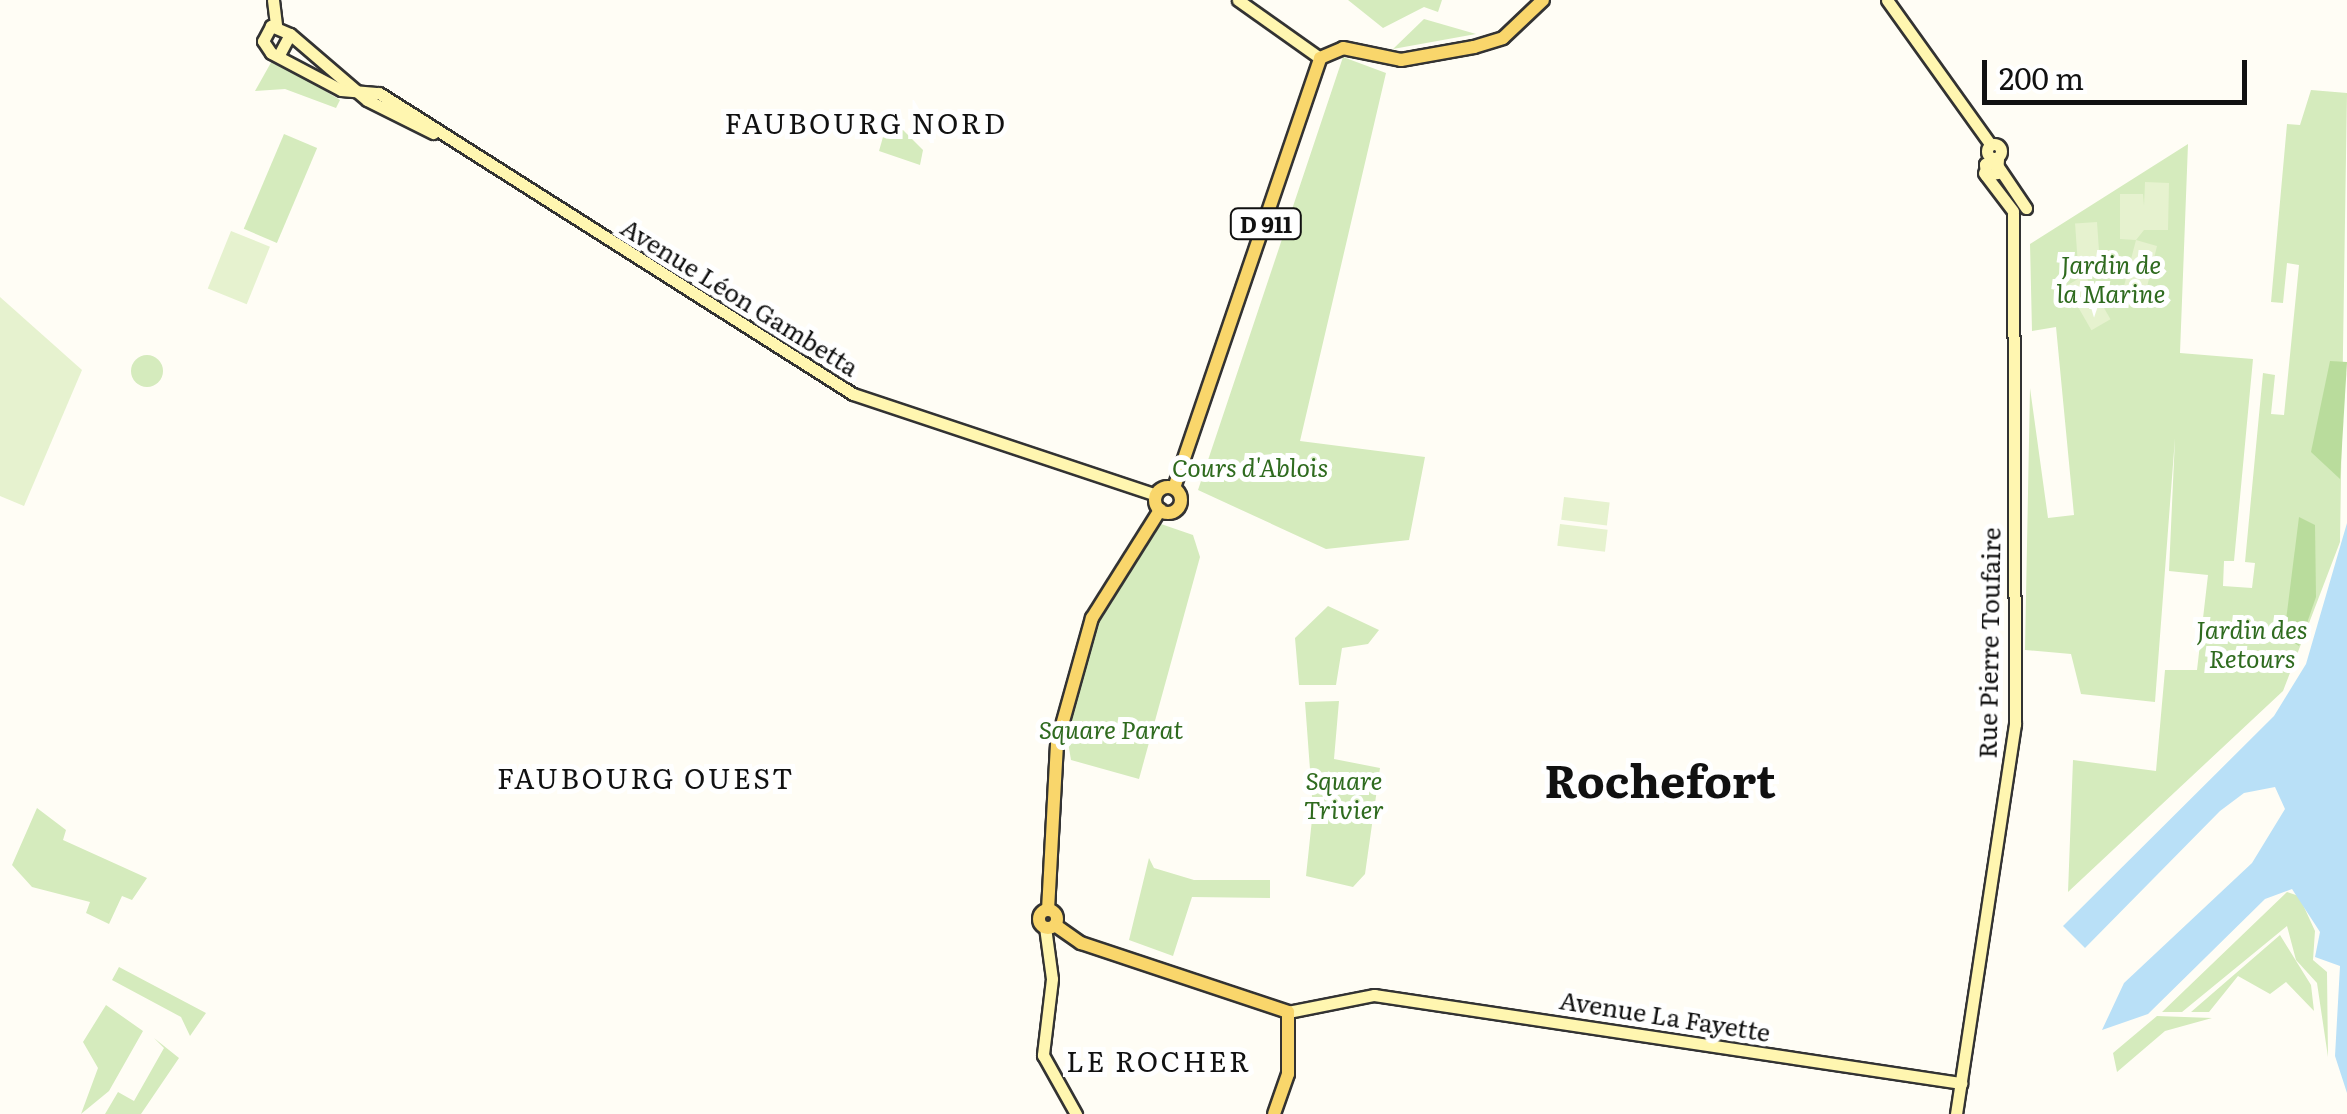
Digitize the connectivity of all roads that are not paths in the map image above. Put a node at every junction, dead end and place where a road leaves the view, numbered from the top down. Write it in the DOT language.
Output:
graph roads {
  1 [pos="273,0"];
  2 [pos="1238,0"];
  3 [pos="1544,0"];
  4 [pos="1887,0"];
  5 [pos="276,25"];
  6 [pos="290,34"];
  7 [pos="280,53"];
  8 [pos="1320,58"];
  9 [pos="353,90"];
  10 [pos="1174,488"];
  11 [pos="1156,494"];
  12 [pos="1160,510"];
  13 [pos="1051,919"];
  14 [pos="1288,1012"];
  15 [pos="1961,1082"];
  16 [pos="1076,1114"];
  17 [pos="1274,1114"];
  18 [pos="1956,1114"];
  1 -- 5 [label="main road"];
  2 -- 8 [label="main road"];
  3 -- 8 [label="main road"];
  4 -- 15 [label="main road, Rue Pierre Toufaire"];
  5 -- 6 [label="main road, Avenue Léon Gambetta"];
  5 -- 7 [label="main road"];
  6 -- 7 [label="main road"];
  6 -- 9 [label="main road, Avenue Léon Gambetta"];
  7 -- 9 [label="main road, Avenue Léon Gambetta"];
  8 -- 10 [label="main road, D 911"];
  9 -- 11 [label="main road, Avenue Léon Gambetta"];
  10 -- 11 [label="main road"];
  10 -- 12 [label="main road"];
  11 -- 12 [label="main road"];
  12 -- 13 [label="main road"];
  13 -- 14 [label="main road"];
  13 -- 16 [label="main road"];
  14 -- 15 [label="main road, Avenue La Fayette"];
  14 -- 17 [label="main road"];
  15 -- 18 [label="main road, Rue Pierre Toufaire"];
}
